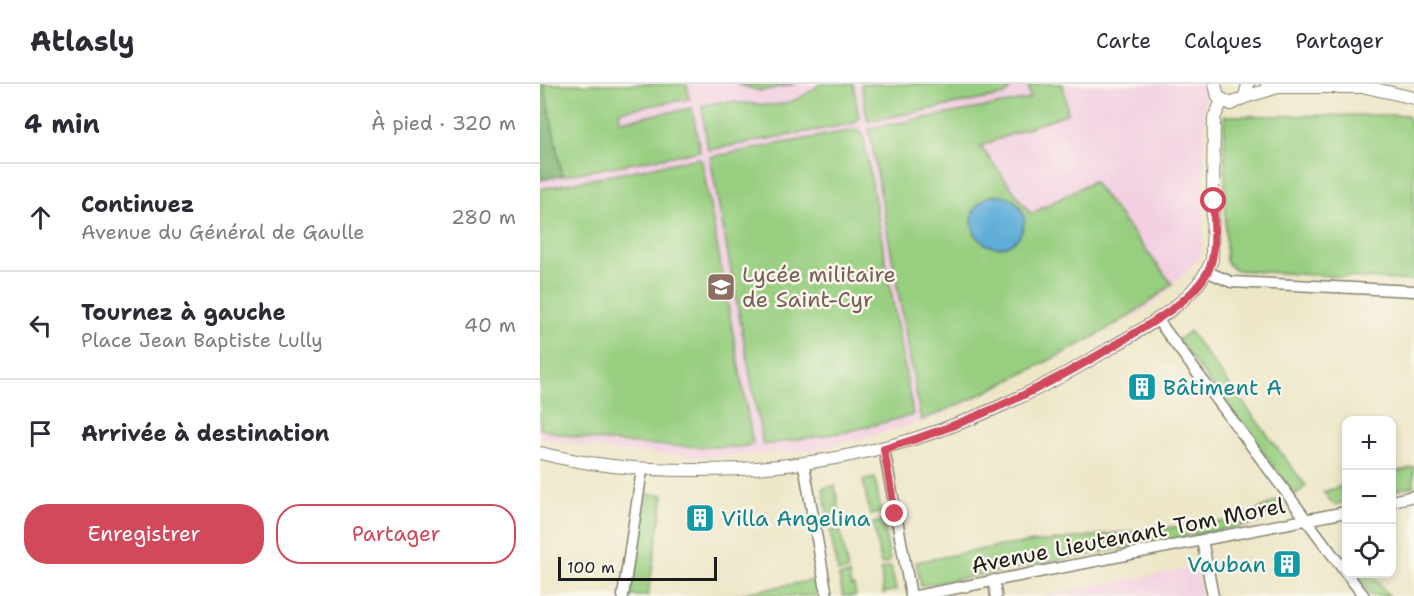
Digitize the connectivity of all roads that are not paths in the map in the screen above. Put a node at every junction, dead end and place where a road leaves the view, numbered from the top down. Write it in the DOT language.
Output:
graph roads {
  1 [pos="1215,84"];
  2 [pos="1248,84"];
  3 [pos="1273,86"];
  4 [pos="1385,87"];
  5 [pos="1245,97"];
  6 [pos="1414,98"];
  7 [pos="1221,101"];
  8 [pos="1208,272"];
  9 [pos="1414,291"];
  10 [pos="1156,319"];
  11 [pos="884,449"];
  12 [pos="540,453"];
  13 [pos="804,465"];
  14 [pos="642,470"];
  15 [pos="1414,496"];
  16 [pos="1396,500"];
  17 [pos="1342,513"];
  18 [pos="1306,520"];
  19 [pos="1202,540"];
  20 [pos="1342,567"];
  21 [pos="1351,578"];
  22 [pos="994,580"];
  23 [pos="623,596"];
  24 [pos="827,596"];
  25 [pos="911,596"];
  26 [pos="916,596"];
  27 [pos="996,596"];
  28 [pos="1213,596"];
  29 [pos="1364,596"];
  1 -- 7 [label="street"];
  2 -- 5 [label="street"];
  3 -- 4 [label="street"];
  3 -- 5 [label="street"];
  4 -- 6 [label="street"];
  5 -- 7 [label="street"];
  7 -- 8 [label="street"];
  8 -- 9 [label="street"];
  8 -- 10 [label="street"];
  10 -- 11 [label="street"];
  10 -- 18 [label="street"];
  11 -- 13 [label="street"];
  11 -- 25 [label="street"];
  12 -- 14 [label="street"];
  13 -- 14 [label="street"];
  13 -- 24 [label="street"];
  14 -- 23 [label="street"];
  15 -- 16 [label="street"];
  17 -- 18 [label="street, Avenue Lieutenant Tom Morel"];
  18 -- 19 [label="street, Avenue Lieutenant Tom Morel"];
  18 -- 20 [label="street"];
  19 -- 22 [label="street, Avenue Lieutenant Tom Morel"];
  19 -- 28 [label="street"];
  21 -- 29 [label="street"];
  22 -- 26 [label="street, Avenue Lieutenant Tom Morel"];
  22 -- 27 [label="street"];
}
